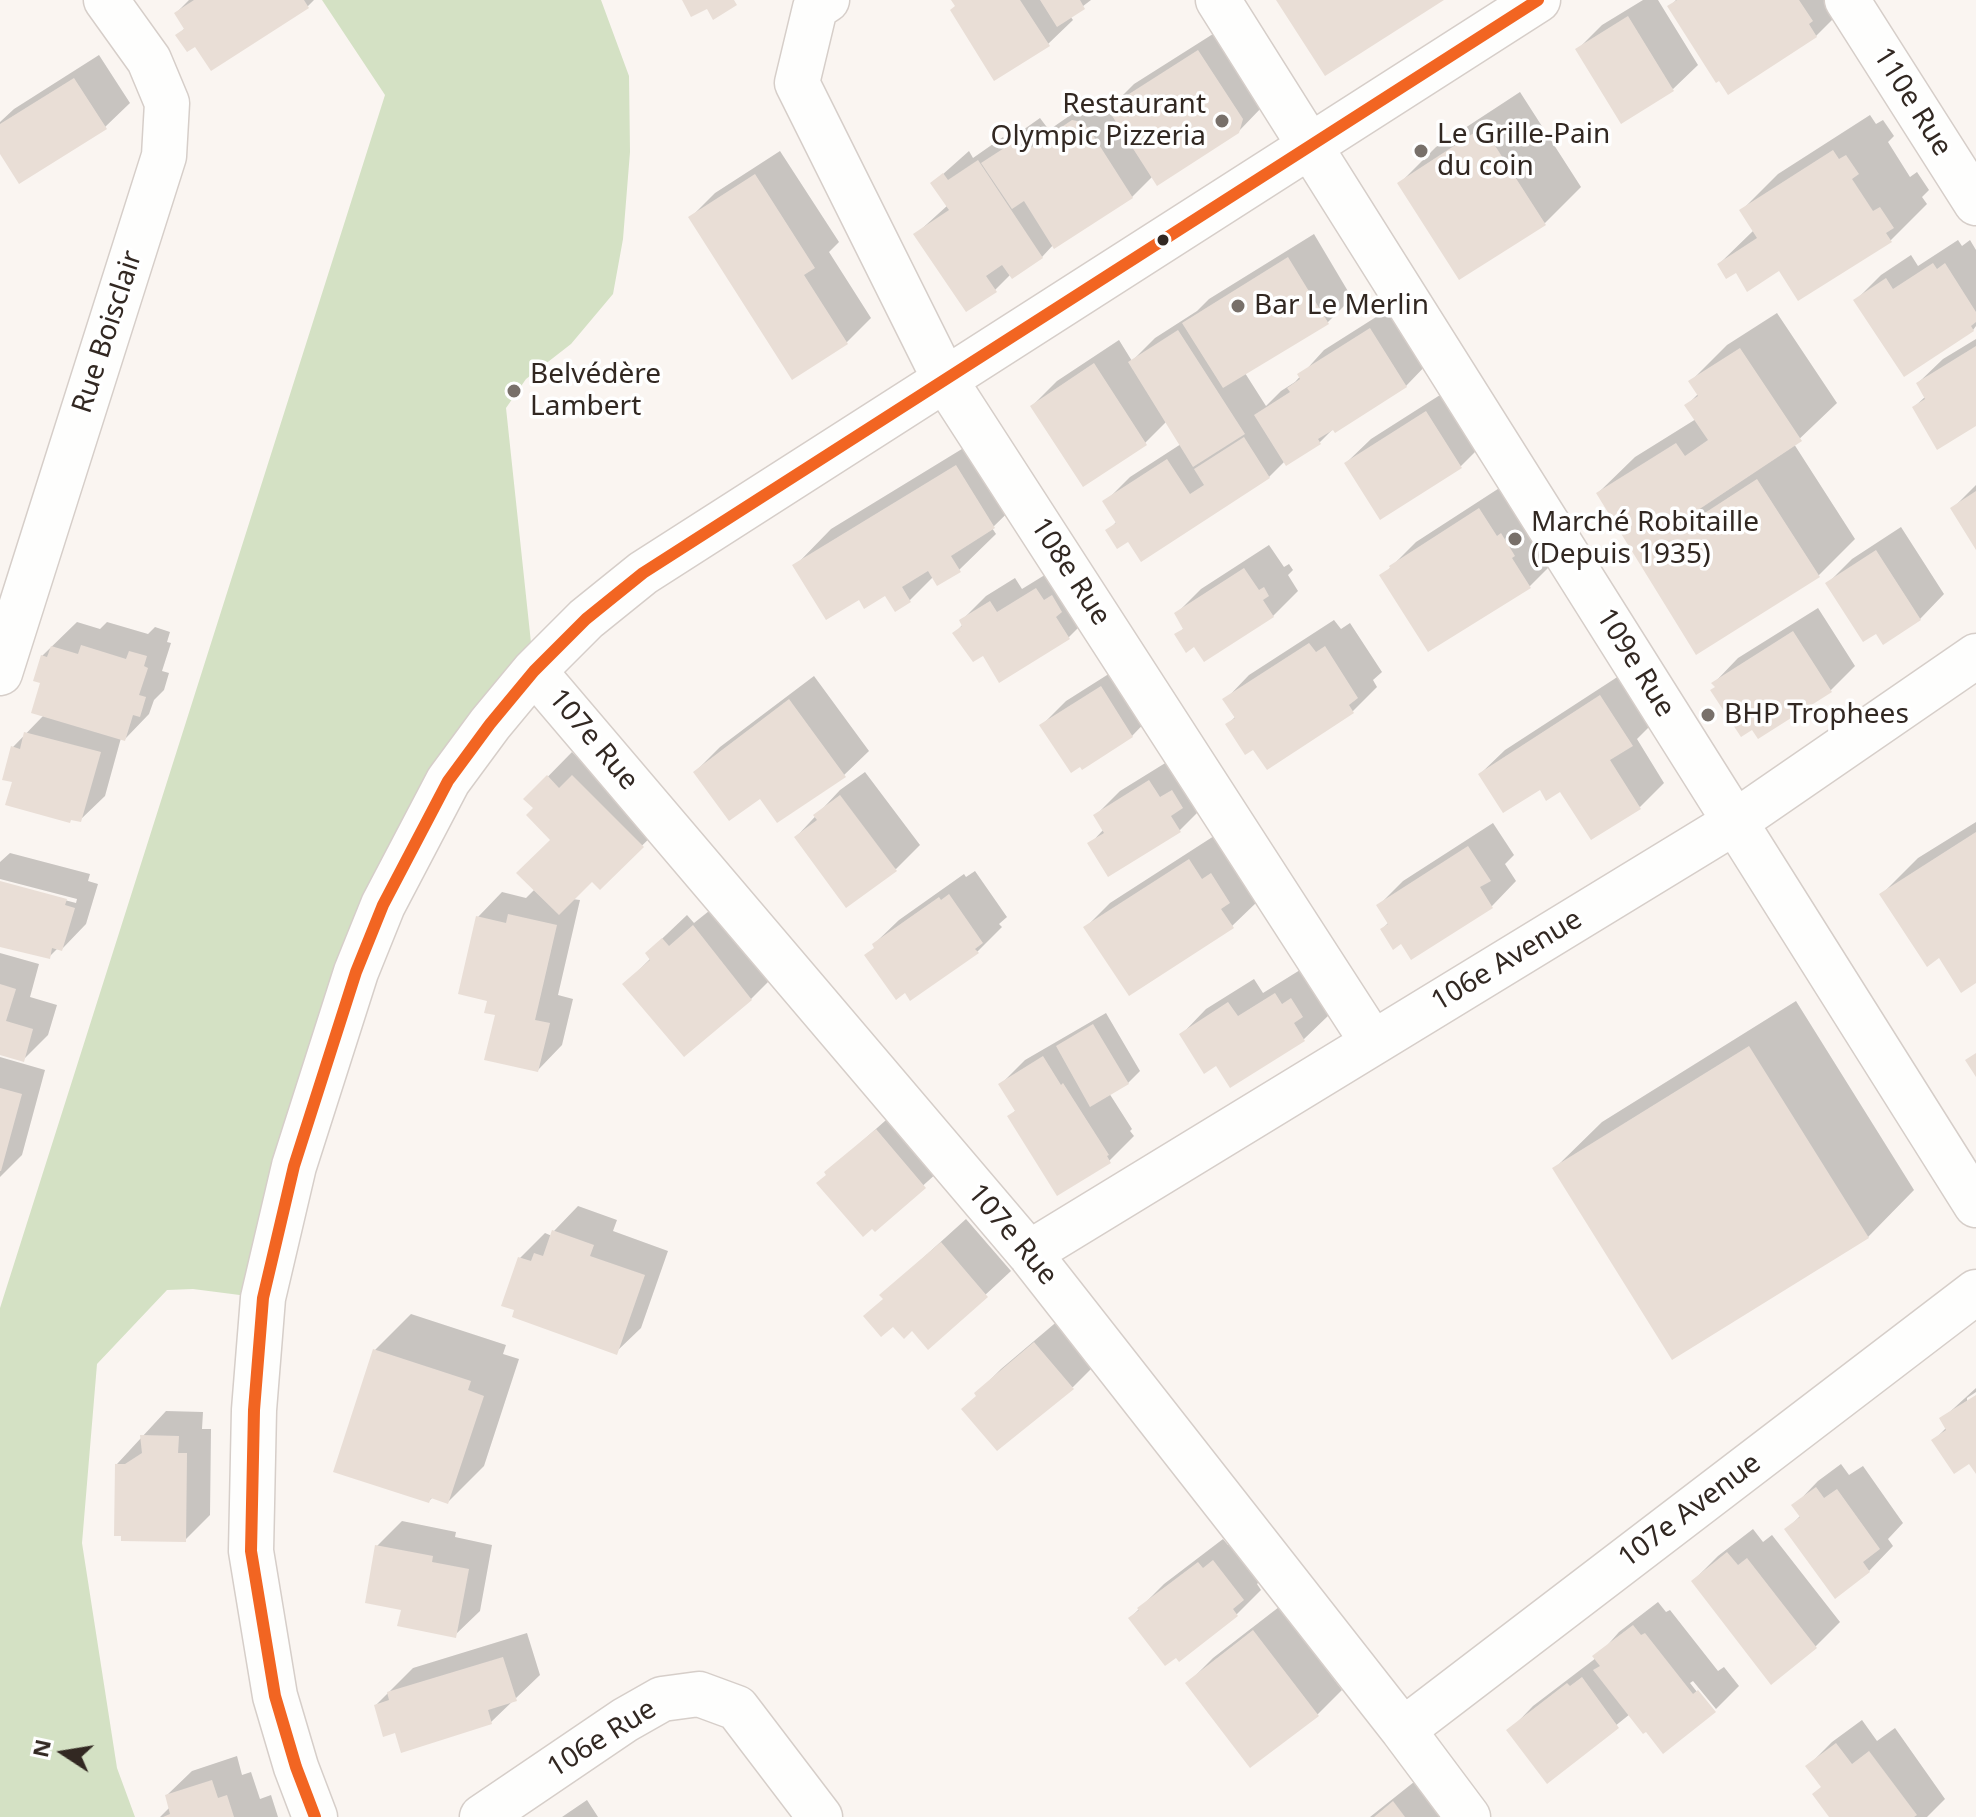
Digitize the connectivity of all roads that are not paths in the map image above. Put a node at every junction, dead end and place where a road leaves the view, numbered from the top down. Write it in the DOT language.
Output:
graph roads {
  1 [pos="106,0"];
  2 [pos="827,0"];
  3 [pos="1218,0"];
  4 [pos="1538,0"];
  5 [pos="1847,0"];
  6 [pos="1309,146"];
  7 [pos="1976,203"];
  8 [pos="945,380"];
  9 [pos="11,594"];
  10 [pos="1976,656"];
  11 [pos="534,671"];
  12 [pos="0,673"];
  13 [pos="1735,822"];
  14 [pos="1373,1043"];
  15 [pos="1976,1205"];
  16 [pos="1029,1253"];
  17 [pos="1976,1292"];
  18 [pos="1403,1730"];
  19 [pos="315,1817"];
  20 [pos="482,1817"];
  21 [pos="820,1817"];
  22 [pos="1468,1817"];
  1 -- 9 [label="street, Rue Boisclair"];
  2 -- 8 [label="street, 108e Rue"];
  3 -- 6 [label="street, 109e Rue"];
  4 -- 6 [label="street"];
  5 -- 7 [label="street, 110e Rue"];
  6 -- 8 [label="street"];
  6 -- 13 [label="street, 109e Rue"];
  8 -- 11 [label="street"];
  8 -- 14 [label="street, 108e Rue"];
  9 -- 12 [label="street, Rue Boisclair"];
  10 -- 13 [label="street, 106e Avenue"];
  11 -- 16 [label="street, 107e Rue"];
  11 -- 19 [label="street"];
  13 -- 14 [label="street, 106e Avenue"];
  13 -- 15 [label="street, 109e Rue"];
  14 -- 16 [label="street, 106e Avenue"];
  16 -- 18 [label="street, 107e Rue"];
  17 -- 18 [label="street, 107e Avenue"];
  18 -- 22 [label="street, 107e Rue"];
  20 -- 21 [label="street, 106e Rue"];
}
